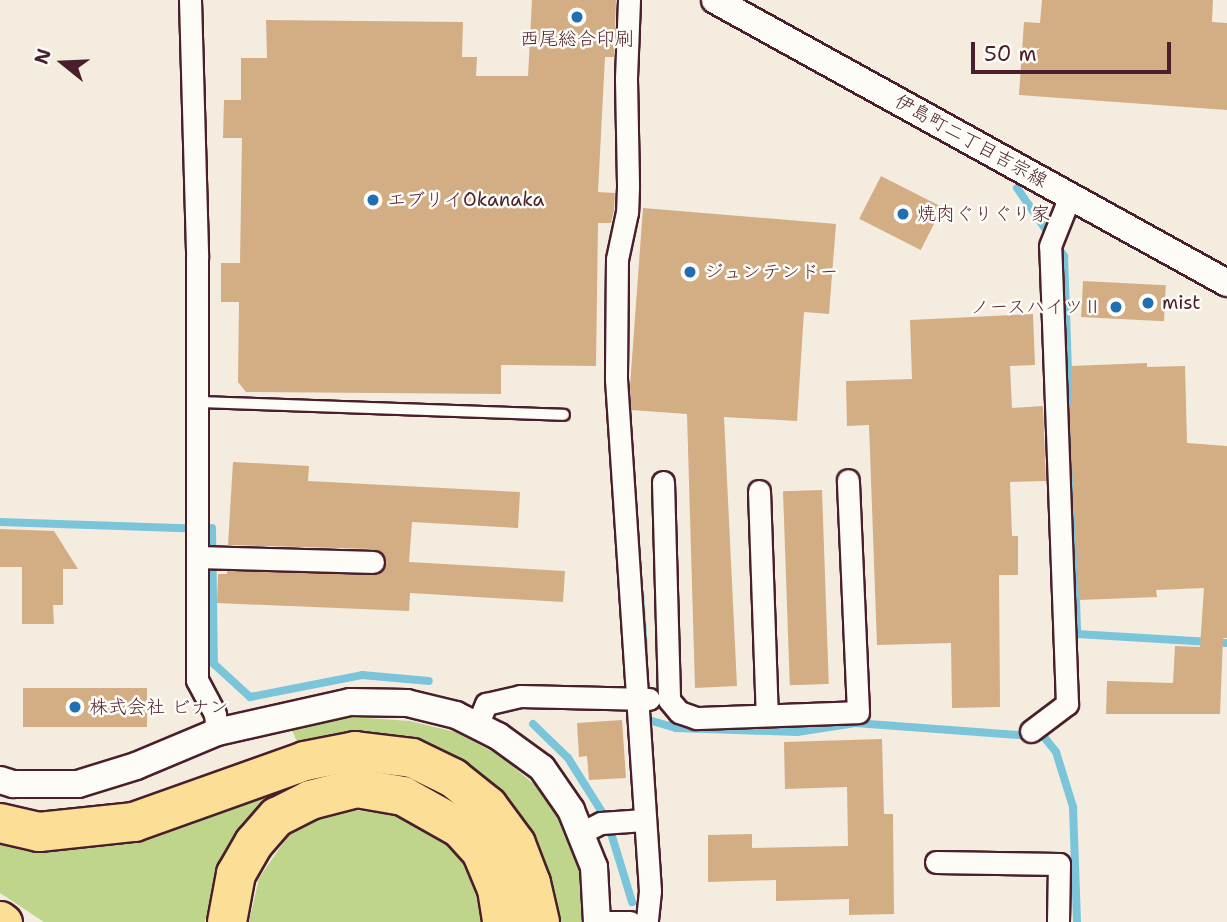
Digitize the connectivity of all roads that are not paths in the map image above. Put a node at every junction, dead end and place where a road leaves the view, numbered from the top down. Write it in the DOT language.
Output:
graph roads {
  1 [pos="190,0"];
  2 [pos="629,0"];
  3 [pos="715,0"];
  4 [pos="1070,196"];
  5 [pos="1227,283"];
  6 [pos="198,402"];
  7 [pos="564,415"];
  8 [pos="848,480"];
  9 [pos="663,482"];
  10 [pos="759,491"];
  11 [pos="208,557"];
  12 [pos="373,562"];
  13 [pos="650,699"];
  14 [pos="768,715"];
  15 [pos="477,726"];
  16 [pos="1031,731"];
  17 [pos="217,732"];
  18 [pos="0,780"];
  19 [pos="644,820"];
  20 [pos="0,822"];
  21 [pos="599,826"];
  22 [pos="936,862"];
  23 [pos="227,922"];
  24 [pos="502,922"];
  25 [pos="540,922"];
  26 [pos="597,922"];
  27 [pos="630,922"];
  28 [pos="647,922"];
  29 [pos="1058,922"];
  1 -- 6 [label="street"];
  2 -- 13 [label="street"];
  3 -- 4 [label="street, 伊島町二丁目吉宗線"];
  4 -- 5 [label="street, 伊島町二丁目吉宗線"];
  4 -- 16 [label="street"];
  6 -- 7 [label="lane"];
  6 -- 11 [label="street"];
  8 -- 14 [label="street"];
  9 -- 13 [label="street"];
  10 -- 14 [label="street"];
  11 -- 12 [label="street"];
  11 -- 17 [label="street"];
  13 -- 14 [label="street"];
  13 -- 15 [label="street"];
  13 -- 19 [label="street"];
  15 -- 17 [label="street"];
  15 -- 21 [label="street"];
  17 -- 18 [label="street"];
  19 -- 21 [label="street"];
  19 -- 28 [label="street"];
  20 -- 25 [label="highway"];
  21 -- 26 [label="street"];
  22 -- 29 [label="street"];
  23 -- 24 [label="highway"];
  26 -- 27 [label="street"];
}
